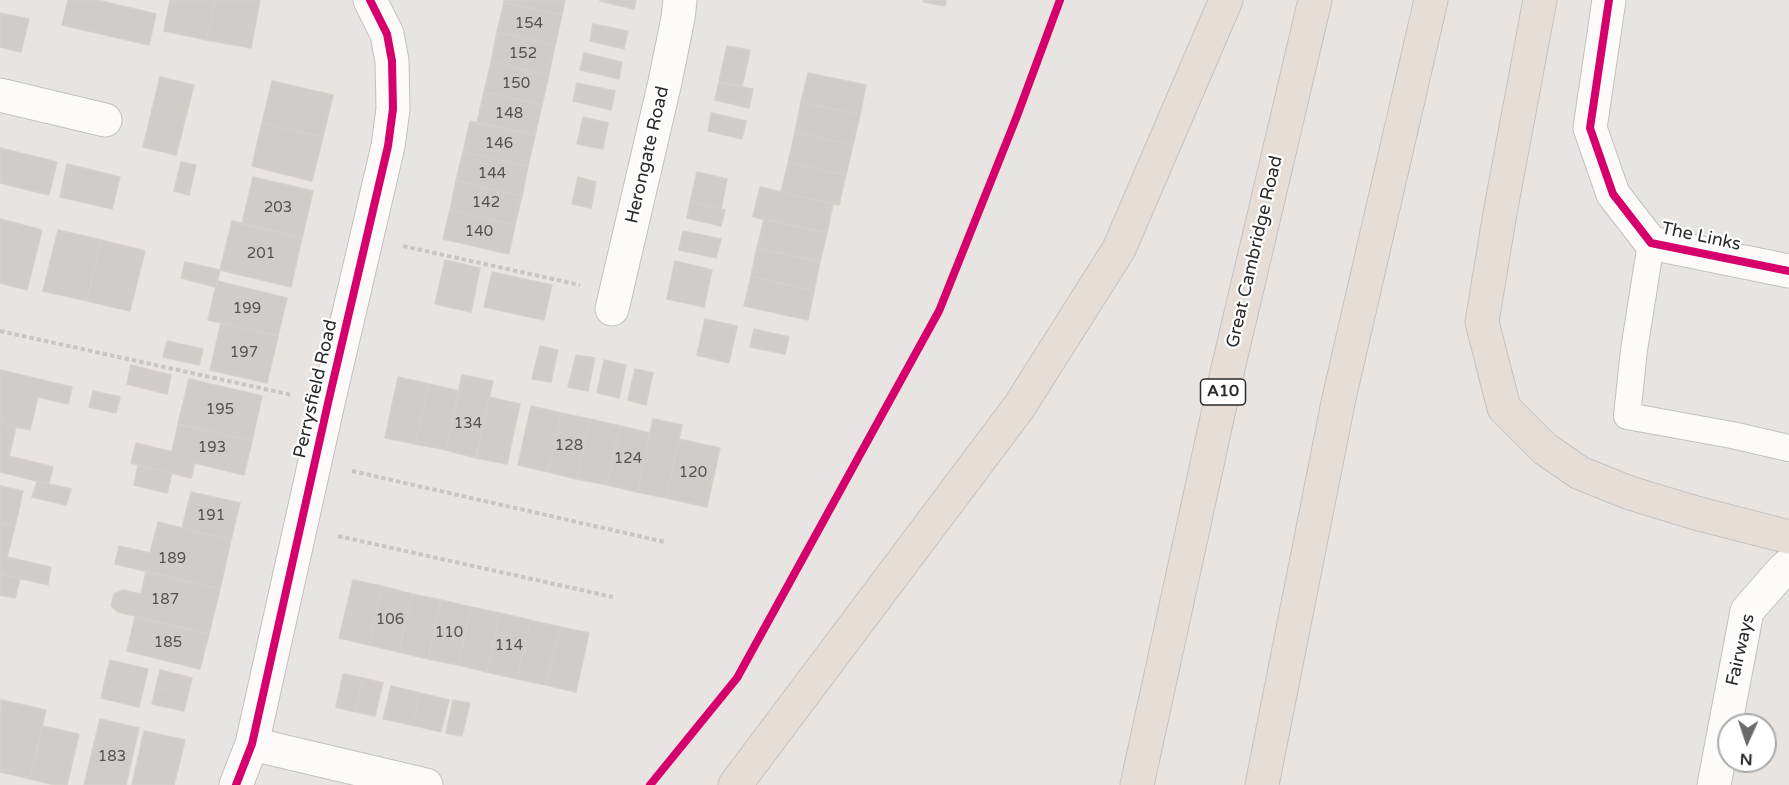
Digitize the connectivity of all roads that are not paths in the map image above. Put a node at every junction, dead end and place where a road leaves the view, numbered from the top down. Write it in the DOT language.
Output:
graph roads {
  1 [pos="680,0"];
  2 [pos="1226,0"];
  3 [pos="1315,0"];
  4 [pos="1431,0"];
  5 [pos="1540,0"];
  6 [pos="1609,0"];
  7 [pos="372,1"];
  8 [pos="0,94"];
  9 [pos="105,120"];
  10 [pos="1652,243"];
  11 [pos="1789,271"];
  12 [pos="614,301"];
  13 [pos="1789,448"];
  14 [pos="1789,537"];
  15 [pos="1789,565"];
  16 [pos="252,744"];
  17 [pos="236,785"];
  18 [pos="426,785"];
  19 [pos="735,785"];
  20 [pos="1137,785"];
  21 [pos="1262,785"];
  22 [pos="1714,785"];
  1 -- 12 [label="street, Herongate Road"];
  2 -- 19 [label="highway"];
  3 -- 20 [label="highway, Great Cambridge Road / A10"];
  4 -- 21 [label="highway"];
  5 -- 14 [label="highway"];
  6 -- 10 [label="street, The Links"];
  7 -- 16 [label="street, Perrysfield Road"];
  8 -- 9 [label="street"];
  10 -- 11 [label="street, The Links"];
  10 -- 13 [label="lane"];
  15 -- 22 [label="street, Fairways"];
  16 -- 17 [label="street, Perrysfield Road"];
  16 -- 18 [label="street"];
}
